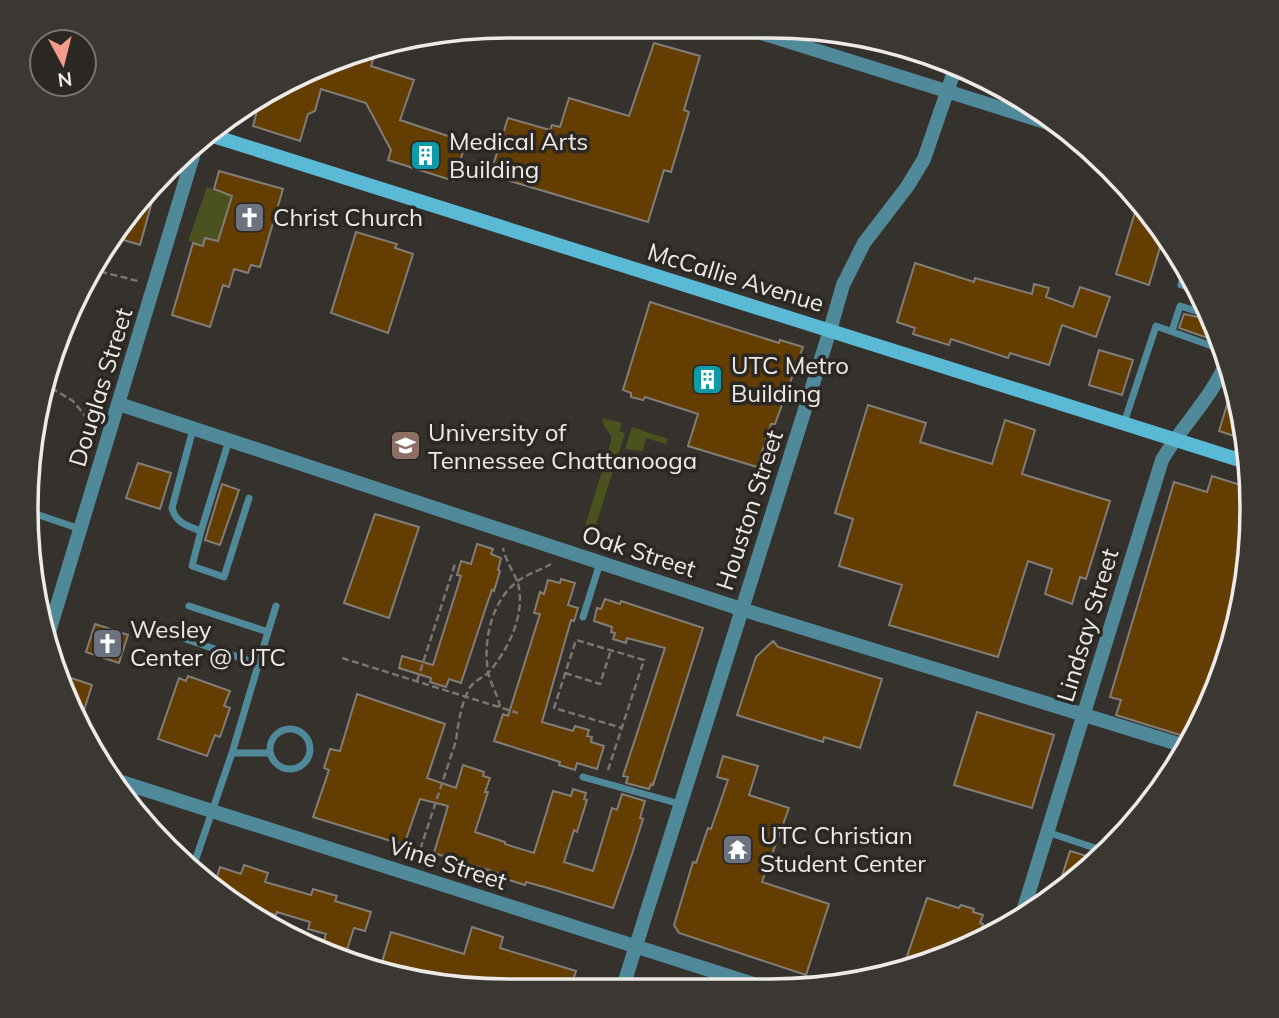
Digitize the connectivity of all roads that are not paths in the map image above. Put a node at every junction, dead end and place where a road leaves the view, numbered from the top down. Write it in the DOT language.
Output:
graph roads {
  1 [pos="779,39"];
  2 [pos="953,75"];
  3 [pos="948,90"];
  4 [pos="1028,116"];
  5 [pos="220,138"];
  6 [pos="191,162"];
  7 [pos="1197,311"];
  8 [pos="830,330"];
  9 [pos="1172,331"];
  10 [pos="1211,346"];
  11 [pos="1221,374"];
  12 [pos="120,404"];
  13 [pos="1124,423"];
  14 [pos="193,428"];
  15 [pos="1174,439"];
  16 [pos="229,440"];
  17 [pos="1237,459"];
  18 [pos="249,498"];
  19 [pos="38,515"];
  20 [pos="81,529"];
  21 [pos="201,531"];
  22 [pos="600,562"];
  23 [pos="190,606"];
  24 [pos="276,606"];
  25 [pos="741,609"];
  26 [pos="583,617"];
  27 [pos="53,621"];
  28 [pos="268,632"];
  29 [pos="177,636"];
  30 [pos="258,664"];
  31 [pos="1084,714"];
  32 [pos="1177,744"];
  33 [pos="232,752"];
  34 [pos="270,753"];
  35 [pos="583,777"];
  36 [pos="128,785"];
  37 [pos="680,804"];
  38 [pos="212,811"];
  39 [pos="1047,832"];
  40 [pos="1096,848"];
  41 [pos="195,860"];
  42 [pos="1025,904"];
  43 [pos="636,947"];
  44 [pos="626,979"];
  45 [pos="737,979"];
  1 -- 3 [label="street"];
  2 -- 3 [label="street, Houston Street"];
  3 -- 4 [label="street"];
  3 -- 8 [label="street, Houston Street"];
  5 -- 8 [label="main road, McCallie Avenue"];
  6 -- 12 [label="street, Douglas Street"];
  7 -- 9 [label="lane"];
  8 -- 13 [label="main road, McCallie Avenue"];
  8 -- 25 [label="street, Houston Street"];
  9 -- 10 [label="lane"];
  9 -- 13 [label="lane"];
  11 -- 15 [label="street, Lindsay Street"];
  12 -- 14 [label="street, Oak Street"];
  12 -- 20 [label="street, Douglas Street"];
  13 -- 15 [label="main road, McCallie Avenue"];
  14 -- 16 [label="street, Oak Street"];
  14 -- 21 [label="lane"];
  15 -- 17 [label="main road, McCallie Avenue"];
  15 -- 31 [label="street, Lindsay Street"];
  16 -- 21 [label="lane"];
  16 -- 22 [label="street, Oak Street"];
  18 -- 21 [label="lane"];
  19 -- 20 [label="lane"];
  20 -- 27 [label="street, Douglas Street"];
  22 -- 25 [label="street, Oak Street"];
  22 -- 26 [label="lane"];
  23 -- 28 [label="lane"];
  24 -- 28 [label="lane"];
  25 -- 31 [label="street, Oak Street"];
  25 -- 37 [label="street, Houston Street"];
  28 -- 30 [label="lane"];
  29 -- 30 [label="lane"];
  30 -- 33 [label="lane"];
  31 -- 32 [label="street, Oak Street"];
  31 -- 39 [label="street, Lindsay Street"];
  33 -- 34 [label="lane"];
  33 -- 38 [label="lane"];
  34 -- 34 [label="lane"];
  35 -- 37 [label="lane"];
  36 -- 38 [label="street, Vine Street"];
  37 -- 43 [label="street, Houston Street"];
  38 -- 41 [label="lane"];
  38 -- 43 [label="street, Vine Street"];
  39 -- 40 [label="lane"];
  39 -- 42 [label="street, Lindsay Street"];
  43 -- 44 [label="street, Houston Street"];
  43 -- 45 [label="street, Vine Street"];
}
